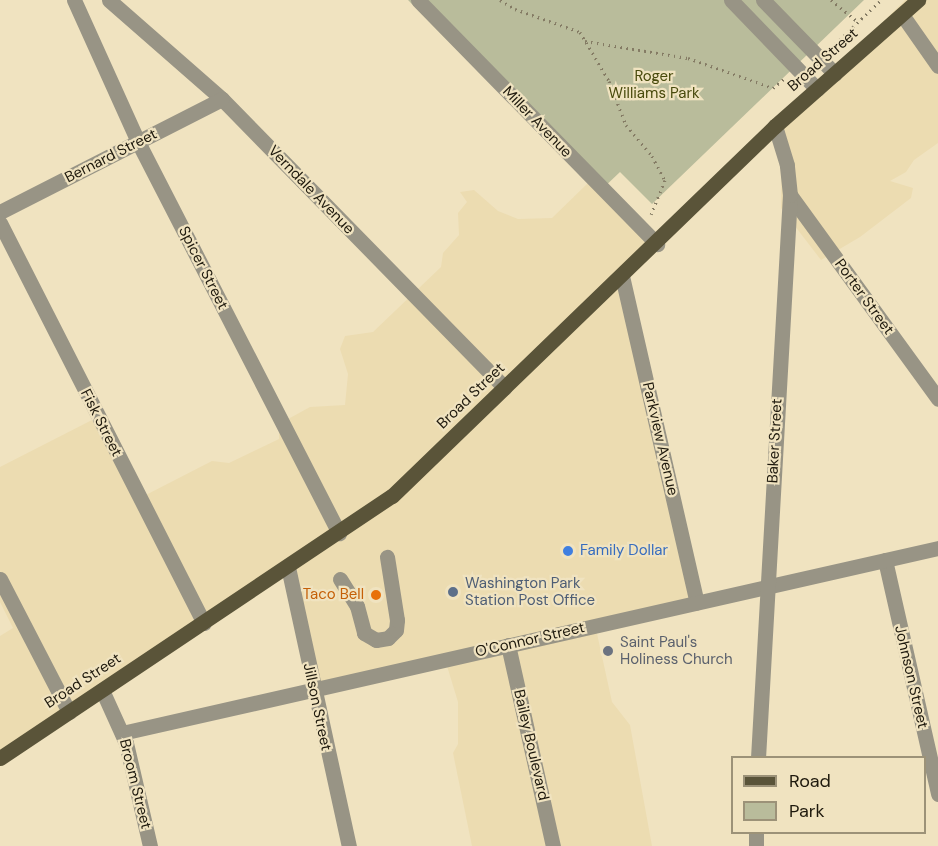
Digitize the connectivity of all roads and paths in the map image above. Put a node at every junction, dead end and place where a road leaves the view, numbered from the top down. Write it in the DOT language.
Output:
graph roads {
  1 [pos="74,0"];
  2 [pos="109,0"];
  3 [pos="418,0"];
  4 [pos="500,0"];
  5 [pos="730,0"];
  6 [pos="763,0"];
  7 [pos="831,0"];
  8 [pos="881,0"];
  9 [pos="918,0"];
  10 [pos="903,16"];
  11 [pos="858,22"];
  12 [pos="585,41"];
  13 [pos="830,49"];
  14 [pos="938,66"];
  15 [pos="796,69"];
  16 [pos="835,74"];
  17 [pos="817,89"];
  18 [pos="222,99"];
  19 [pos="775,126"];
  20 [pos="138,142"];
  21 [pos="790,195"];
  22 [pos="0,213"];
  23 [pos="0,223"];
  24 [pos="637,224"];
  25 [pos="657,244"];
  26 [pos="622,276"];
  27 [pos="505,388"];
  28 [pos="938,399"];
  29 [pos="339,533"];
  30 [pos="938,548"];
  31 [pos="387,557"];
  32 [pos="885,560"];
  33 [pos="288,567"];
  34 [pos="0,579"];
  35 [pos="340,579"];
  36 [pos="766,586"];
  37 [pos="697,603"];
  38 [pos="204,622"];
  39 [pos="508,645"];
  40 [pos="313,689"];
  41 [pos="102,690"];
  42 [pos="69,712"];
  43 [pos="122,733"];
  44 [pos="758,756"];
  45 [pos="0,758"];
  46 [pos="938,794"];
  47 [pos="150,846"];
  48 [pos="349,846"];
  49 [pos="553,846"];
  1 -- 20 [label="street, Spicer Street"];
  2 -- 18 [label="street, Verndale Avenue"];
  3 -- 24 [label="street, Miller Avenue"];
  4 -- 12 [label="path"];
  5 -- 15 [label="street"];
  6 -- 16 [label="street"];
  7 -- 11 [label="path"];
  8 -- 11 [label="path, Broad Street"];
  9 -- 10 [label="main road, Broad Street"];
  10 -- 14 [label="street"];
  10 -- 16 [label="main road, Broad Street"];
  11 -- 13 [label="path, Broad Street"];
  12 -- 15 [label="path"];
  12 -- 24 [label="path"];
  15 -- 17 [label="street"];
  16 -- 17 [label="main road, Broad Street"];
  17 -- 19 [label="main road, Broad Street"];
  18 -- 20 [label="street, Bernard Street"];
  18 -- 27 [label="street, Verndale Avenue"];
  19 -- 21 [label="street, Baker Street"];
  19 -- 25 [label="main road, Broad Street"];
  20 -- 22 [label="street, Bernard Street"];
  20 -- 29 [label="street, Spicer Street"];
  21 -- 28 [label="street, Porter Street"];
  21 -- 36 [label="street, Baker Street"];
  23 -- 38 [label="street, Fisk Street"];
  24 -- 25 [label="street, Miller Avenue"];
  25 -- 26 [label="main road, Broad Street"];
  26 -- 27 [label="main road, Broad Street"];
  26 -- 37 [label="street, Parkview Avenue"];
  27 -- 29 [label="main road, Broad Street"];
  29 -- 33 [label="main road, Broad Street"];
  30 -- 32 [label="street, O'Connor Street"];
  31 -- 35 [label="street"];
  32 -- 36 [label="street, O'Connor Street"];
  32 -- 46 [label="street, Johnson Street"];
  33 -- 38 [label="main road, Broad Street"];
  33 -- 40 [label="street, Jillson Street"];
  34 -- 42 [label="street"];
  36 -- 37 [label="street, O'Connor Street"];
  36 -- 44 [label="street, Baker Street"];
  37 -- 39 [label="street, O'Connor Street"];
  38 -- 41 [label="main road, Broad Street"];
  39 -- 40 [label="street, O'Connor Street"];
  39 -- 49 [label="street, Bailey Boulevard"];
  40 -- 43 [label="street, O'Connor Street"];
  40 -- 48 [label="street, Jillson Street"];
  41 -- 42 [label="main road, Broad Street"];
  41 -- 43 [label="street, Broom Street"];
  42 -- 45 [label="main road, Broad Street"];
  43 -- 47 [label="street, Broom Street"];
}
